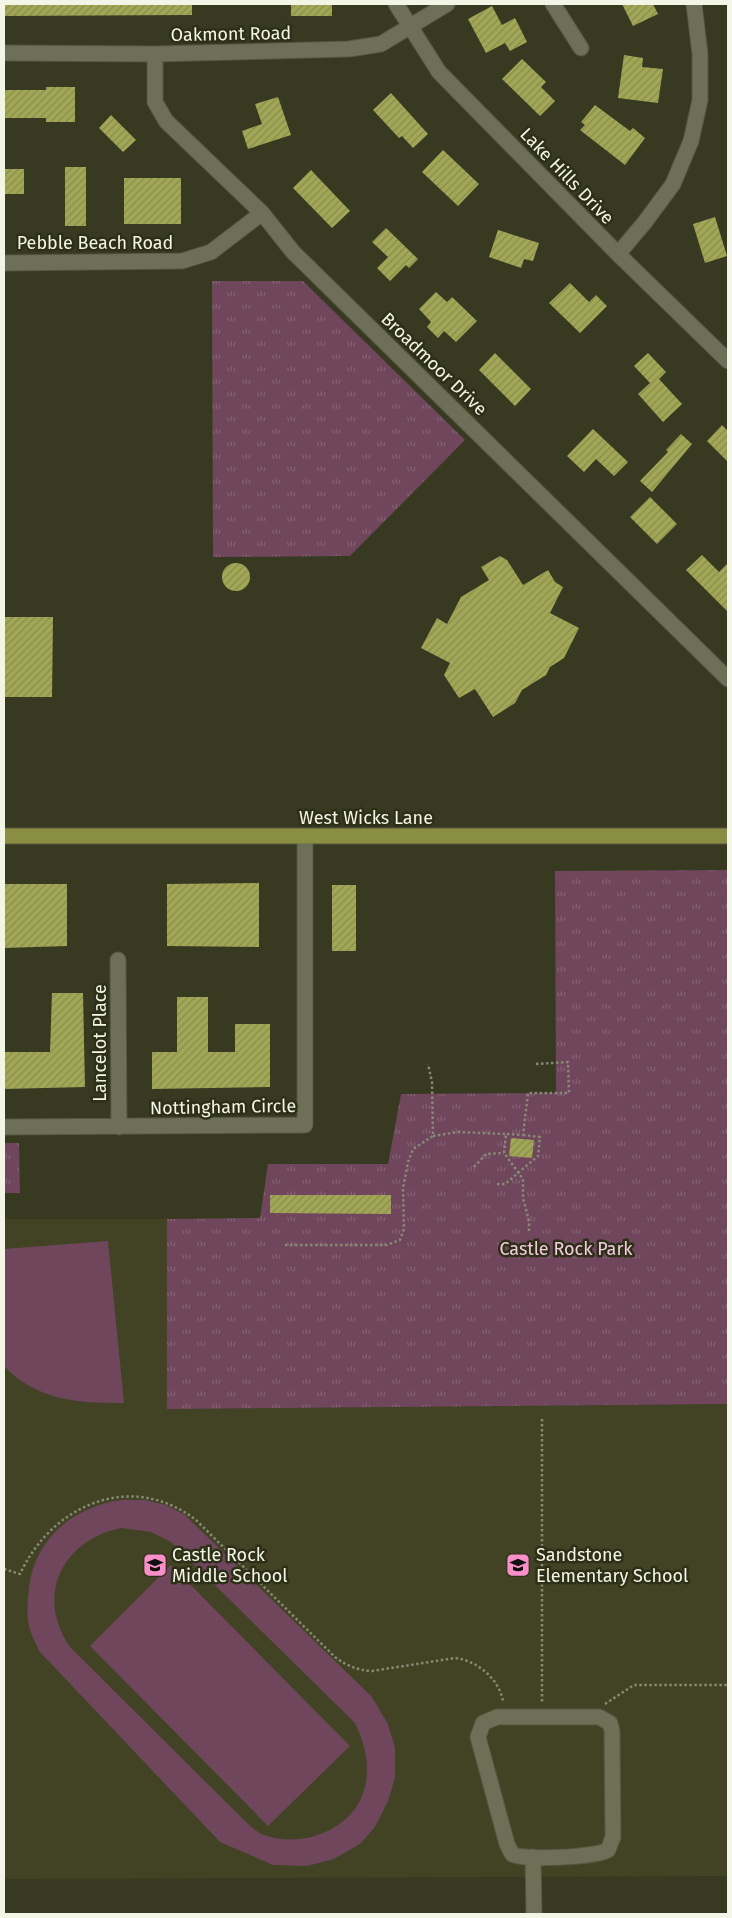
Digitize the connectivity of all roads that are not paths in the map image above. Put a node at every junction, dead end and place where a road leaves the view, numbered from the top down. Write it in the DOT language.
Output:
graph roads {
  1 [pos="396,4"];
  2 [pos="447,4"];
  3 [pos="553,4"];
  4 [pos="694,4"];
  5 [pos="409,25"];
  6 [pos="581,48"];
  7 [pos="4,53"];
  8 [pos="155,54"];
  9 [pos="262,213"];
  10 [pos="618,254"];
  11 [pos="4,263"];
  12 [pos="728,361"];
  13 [pos="728,679"];
  14 [pos="4,836"];
  15 [pos="728,836"];
  16 [pos="305,837"];
  17 [pos="118,960"];
  18 [pos="4,1127"];
  19 [pos="119,1127"];
  20 [pos="533,1857"];
  21 [pos="534,1914"];
  1 -- 5 [label="street, Lake Hills Drive"];
  2 -- 5 [label="street, Oakmont Road"];
  3 -- 6 [label="street"];
  4 -- 10 [label="street"];
  5 -- 8 [label="street, Oakmont Road"];
  5 -- 10 [label="street, Lake Hills Drive"];
  7 -- 8 [label="street, Oakmont Road"];
  8 -- 9 [label="street, Broadmoor Drive"];
  9 -- 11 [label="street, Pebble Beach Road"];
  9 -- 13 [label="street, Broadmoor Drive"];
  10 -- 12 [label="street, Lake Hills Drive"];
  14 -- 16 [label="main road, West Wicks Lane"];
  15 -- 16 [label="main road, West Wicks Lane"];
  16 -- 19 [label="street, Nottingham Circle"];
  17 -- 19 [label="street, Lancelot Place"];
  18 -- 19 [label="street, Nottingham Circle"];
  20 -- 20 [label="street"];
  20 -- 21 [label="street"];
}
